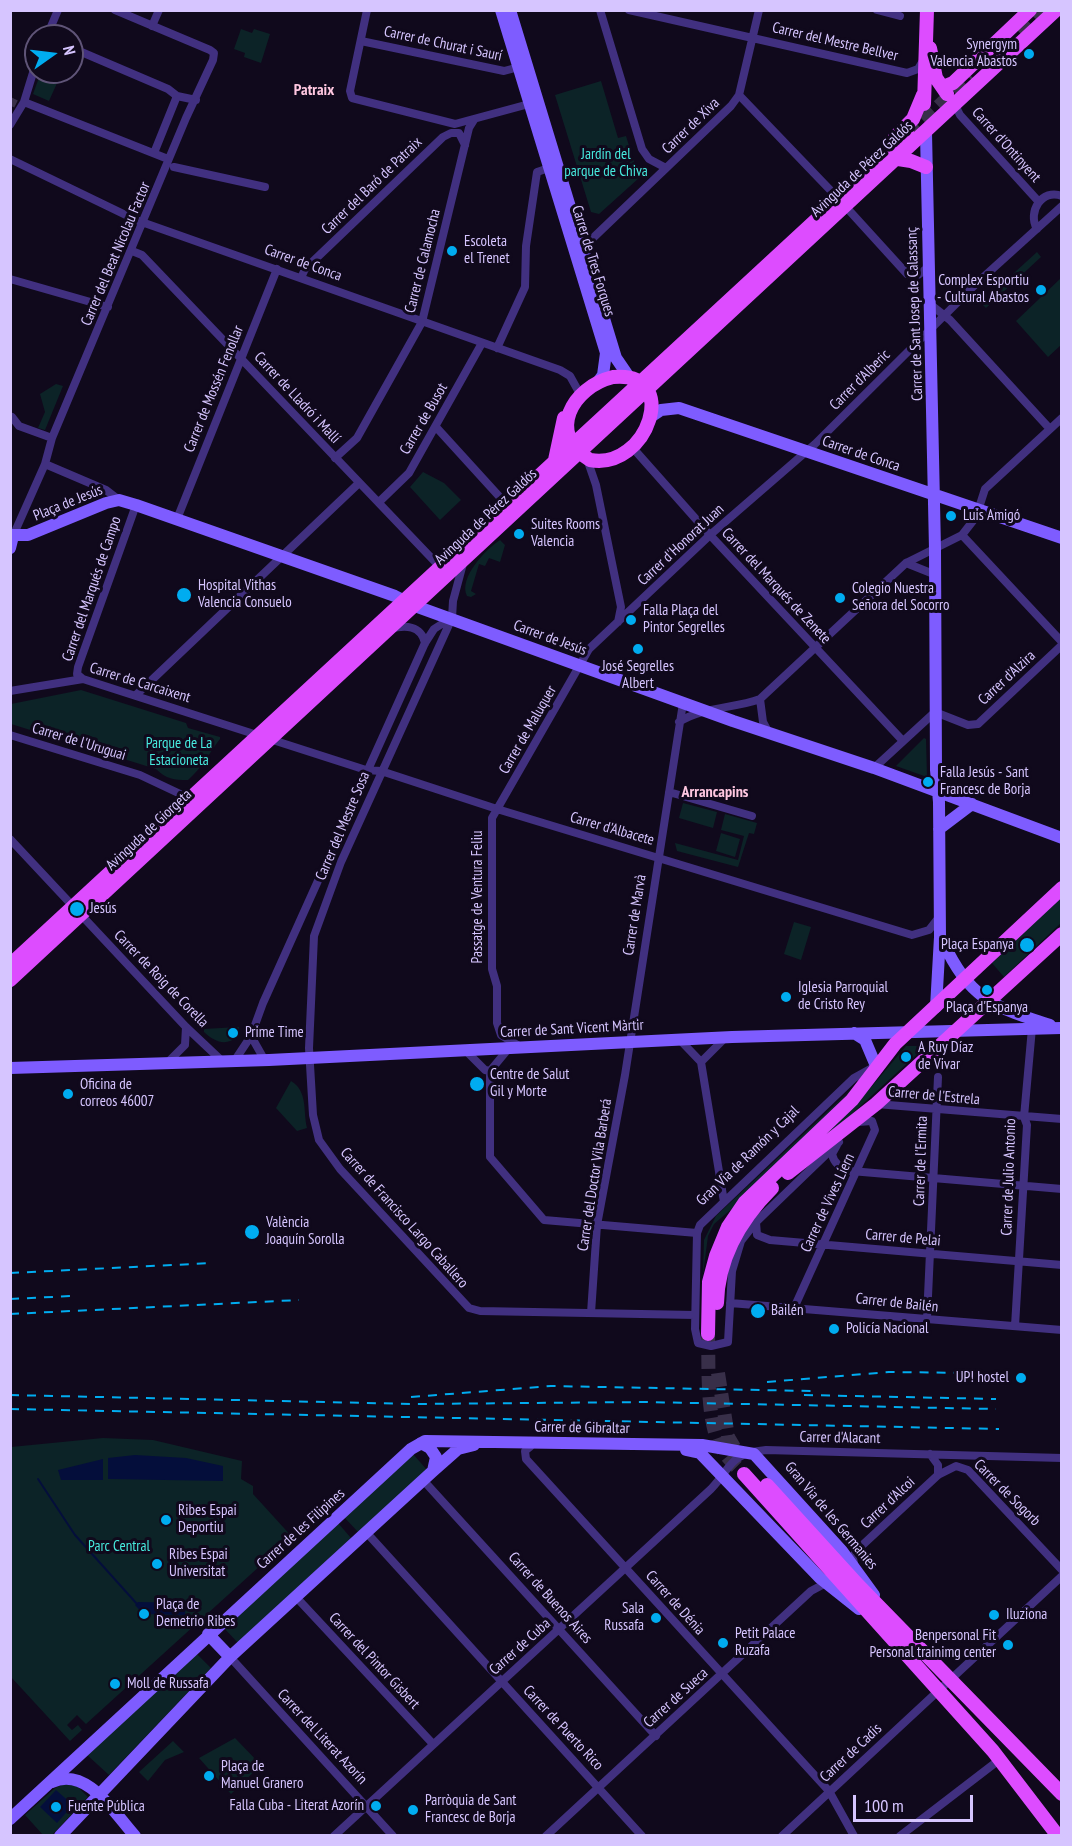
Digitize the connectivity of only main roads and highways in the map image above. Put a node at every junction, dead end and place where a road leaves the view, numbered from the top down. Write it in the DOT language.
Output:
graph roads {
  1 [pos="501,10"];
  2 [pos="510,10"];
  3 [pos="927,10"];
  4 [pos="1030,10"];
  5 [pos="1048,10"];
  6 [pos="1056,10"];
  7 [pos="1037,28"];
  8 [pos="1020,33"];
  9 [pos="927,38"];
  10 [pos="523,66"];
  11 [pos="972,77"];
  12 [pos="943,87"];
  13 [pos="923,95"];
  14 [pos="955,105"];
  15 [pos="926,133"];
  16 [pos="909,136"];
  17 [pos="898,159"];
  18 [pos="926,167"];
  19 [pos="706,328"];
  20 [pos="598,382"];
  21 [pos="638,383"];
  22 [pos="576,398"];
  23 [pos="652,416"];
  24 [pos="580,451"];
  25 [pos="555,460"];
  26 [pos="934,495"];
  27 [pos="118,500"];
  28 [pos="1062,537"];
  29 [pos="11,540"];
  30 [pos="409,603"];
  31 [pos="265,737"];
  32 [pos="938,792"];
  33 [pos="972,804"];
  34 [pos="939,829"];
  35 [pos="1062,838"];
  36 [pos="1062,888"];
  37 [pos="78,910"];
  38 [pos="1062,934"];
  39 [pos="940,937"];
  40 [pos="10,965"];
  41 [pos="10,980"];
  42 [pos="964,980"];
  43 [pos="987,1002"];
  44 [pos="936,1007"];
  45 [pos="1033,1024"];
  46 [pos="1061,1028"];
  47 [pos="956,1030"];
  48 [pos="909,1031"];
  49 [pos="854,1033"];
  50 [pos="876,1066"];
  51 [pos="10,1068"];
  52 [pos="417,1445"];
  53 [pos="744,1455"];
  54 [pos="433,1471"];
  55 [pos="722,1476"];
  56 [pos="890,1615"];
  57 [pos="876,1624"];
  58 [pos="208,1634"];
  59 [pos="230,1658"];
  60 [pos="46,1785"];
  61 [pos="1062,1794"];
  62 [pos="99,1796"];
  63 [pos="10,1819"];
  64 [pos="1056,1832"];
  65 [pos="60,1836"];
  66 [pos="135,1836"];
  1 -- 10 [label="main road, Carrer de Tres Forques"];
  2 -- 10 [label="main road, Carrer de Tres Forques"];
  3 -- 9 [label="main road"];
  4 -- 12 [label="main road"];
  5 -- 7 [label="main road, Avinguda de Pérez Galdós"];
  6 -- 7 [label="main road, Avinguda de Pérez Galdós"];
  7 -- 14 [label="main road, Avinguda de Pérez Galdós"];
  8 -- 11 [label="main road"];
  9 -- 12 [label="main road"];
  9 -- 13 [label="main road"];
  10 -- 20 [label="main road, Carrer de Tres Forques"];
  10 -- 21 [label="main road, Carrer de Tres Forques"];
  12 -- 14 [label="main road"];
  13 -- 15 [label="main road"];
  13 -- 19 [label="main road, Avinguda de Pérez Galdós"];
  14 -- 15 [label="main road, Avinguda de Pérez Galdós"];
  15 -- 17 [label="main road, Avinguda de Pérez Galdós"];
  15 -- 18 [label="main road, Carrer de Sant Josep de Calassanç"];
  16 -- 19 [label="main road, Avinguda de Pérez Galdós"];
  17 -- 18 [label="main road"];
  17 -- 19 [label="main road, Avinguda de Pérez Galdós"];
  18 -- 26 [label="main road, Carrer de Sant Josep de Calassanç"];
  19 -- 21 [label="main road, Avinguda de Pérez Galdós"];
  20 -- 21 [label="main road"];
  20 -- 22 [label="main road"];
  21 -- 23 [label="main road"];
  21 -- 24 [label="main road, Avinguda de Pérez Galdós"];
  22 -- 24 [label="main road"];
  22 -- 25 [label="main road"];
  23 -- 24 [label="main road"];
  23 -- 26 [label="main road, Carrer de Conca"];
  24 -- 25 [label="main road, Avinguda de Pérez Galdós"];
  24 -- 30 [label="main road, Avinguda de Pérez Galdós"];
  25 -- 30 [label="main road, Avinguda de Pérez Galdós"];
  26 -- 28 [label="main road, Carrer de Conca"];
  26 -- 32 [label="main road, Carrer de Sant Josep de Calassanç"];
  27 -- 29 [label="main road, Plaça de Jesús"];
  27 -- 30 [label="main road, Carrer de Jesús"];
  30 -- 31 [label="main road, Avinguda de Giorgeta"];
  30 -- 31 [label="main road, Avinguda de Giorgeta"];
  30 -- 32 [label="main road, Carrer de Jesús"];
  31 -- 37 [label="main road, Avinguda de Giorgeta"];
  31 -- 37 [label="main road, Avinguda de Giorgeta"];
  32 -- 33 [label="main road, Carrer de Jesús"];
  32 -- 34 [label="main road, Carrer de Sant Josep de Calassanç"];
  33 -- 34 [label="main road"];
  33 -- 35 [label="main road, Carrer de Jesús"];
  34 -- 39 [label="main road, Carrer de Sant Josep de Calassanç"];
  36 -- 42 [label="main road"];
  37 -- 40 [label="main road, Avinguda de Giorgeta"];
  37 -- 41 [label="main road, Avinguda de Giorgeta"];
  38 -- 43 [label="main road"];
  39 -- 42 [label="main road"];
  39 -- 44 [label="main road"];
  42 -- 43 [label="main road"];
  42 -- 44 [label="main road"];
  43 -- 45 [label="main road"];
  43 -- 47 [label="main road"];
  44 -- 48 [label="main road"];
  45 -- 46 [label="main road"];
  45 -- 47 [label="main road"];
  47 -- 48 [label="main road"];
  47 -- 50 [label="main road, Gran Via de Ramón y Cajal"];
  48 -- 49 [label="main road, Carrer de Sant Vicent Màrtir"];
  48 -- 50 [label="main road, Gran Via de Ramón y Cajal"];
  49 -- 50 [label="main road"];
  49 -- 51 [label="main road, Carrer de Sant Vicent Màrtir"];
  52 -- 53 [label="main road, Carrer de Gibraltar"];
  52 -- 54 [label="main road"];
  52 -- 58 [label="main road, Carrer de les Filipines"];
  53 -- 56 [label="main road, Gran Via de les Germanies"];
  54 -- 55 [label="main road, Carrer de Gibraltar"];
  54 -- 59 [label="main road"];
  55 -- 57 [label="main road, Gran Via de les Germanies"];
  56 -- 57 [label="main road, Gran Via de les Germanies"];
  56 -- 61 [label="main road, Gran Via de les Germanies"];
  57 -- 64 [label="main road, Gran Via de les Germanies"];
  58 -- 59 [label="main road"];
  58 -- 60 [label="main road, Carrer de les Filipines"];
  59 -- 62 [label="main road"];
  60 -- 62 [label="main road, Carrer de les Filipines"];
  60 -- 63 [label="main road, Carrer de les Filipines"];
  62 -- 65 [label="main road"];
  62 -- 66 [label="main road"];
}
